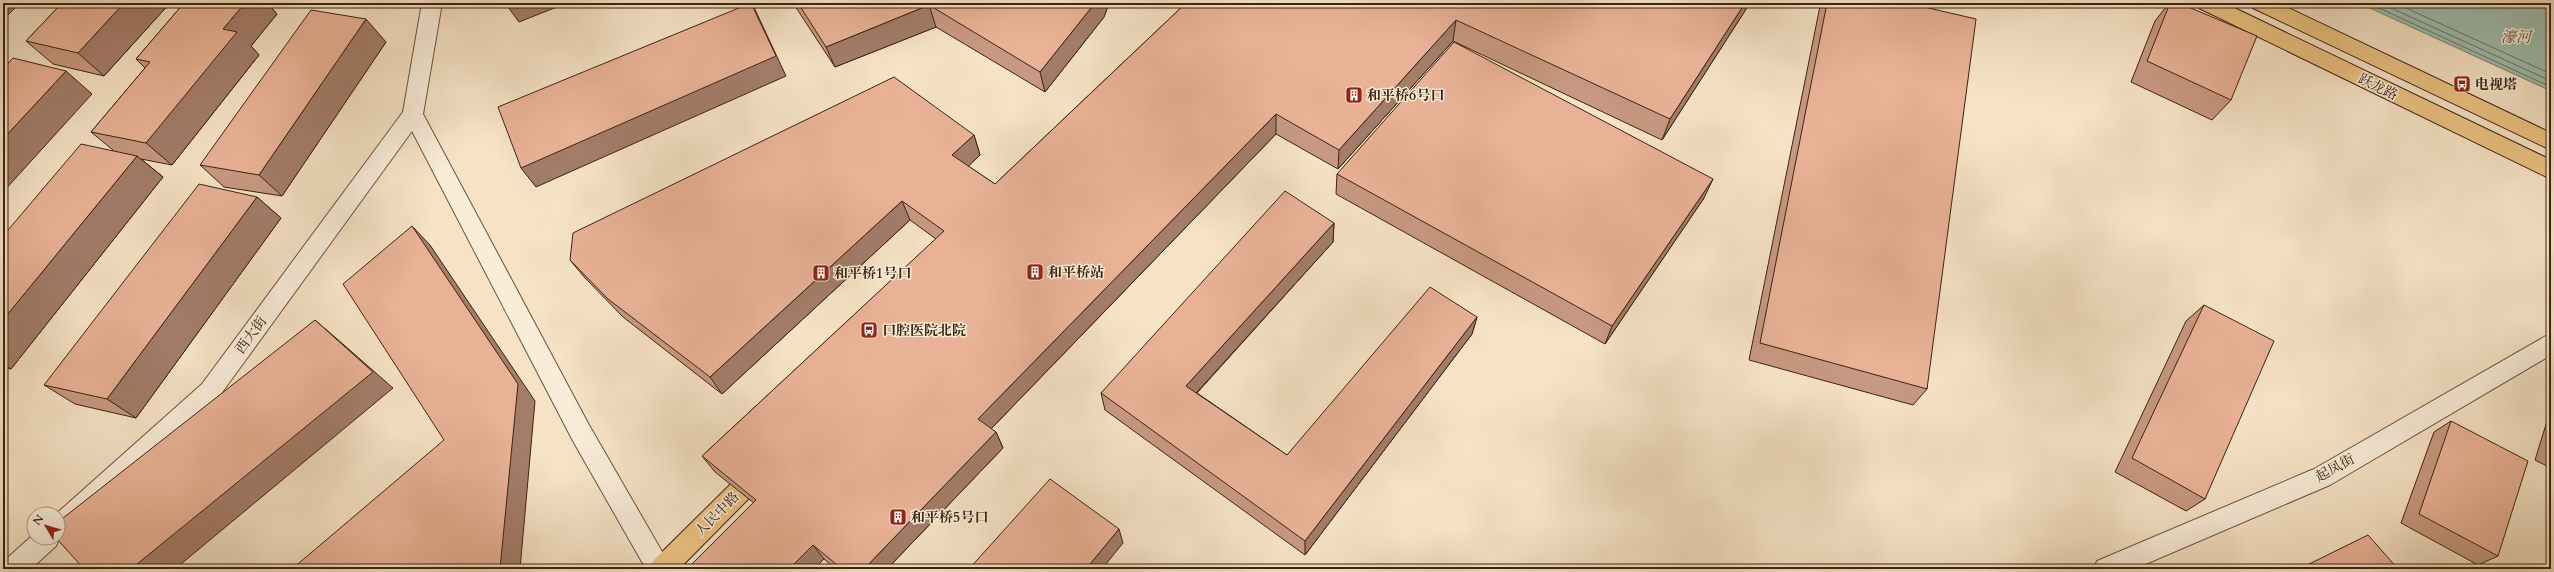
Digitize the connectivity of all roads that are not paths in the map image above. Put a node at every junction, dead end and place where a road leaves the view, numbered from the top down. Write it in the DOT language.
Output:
graph roads {
  1 [pos="432,3"];
  2 [pos="2206,3"];
  3 [pos="2260,3"];
  4 [pos="413,114"];
  5 [pos="2551,142"];
  6 [pos="2551,170"];
  7 [pos="2551,342"];
  8 [pos="775,456"];
  9 [pos="66,521"];
  10 [pos="38,546"];
  11 [pos="13,569"];
  12 [pos="661,569"];
  13 [pos="2106,569"];
  1 -- 4 [label="street"];
  2 -- 6 [label="main road, 跃龙路"];
  3 -- 5 [label="main road, 跃龙路"];
  4 -- 9 [label="street, 西大街"];
  4 -- 12 [label="street"];
  7 -- 13 [label="street, 起凤街"];
  8 -- 12 [label="main road, 人民中路"];
  10 -- 11 [label="street"];
}
